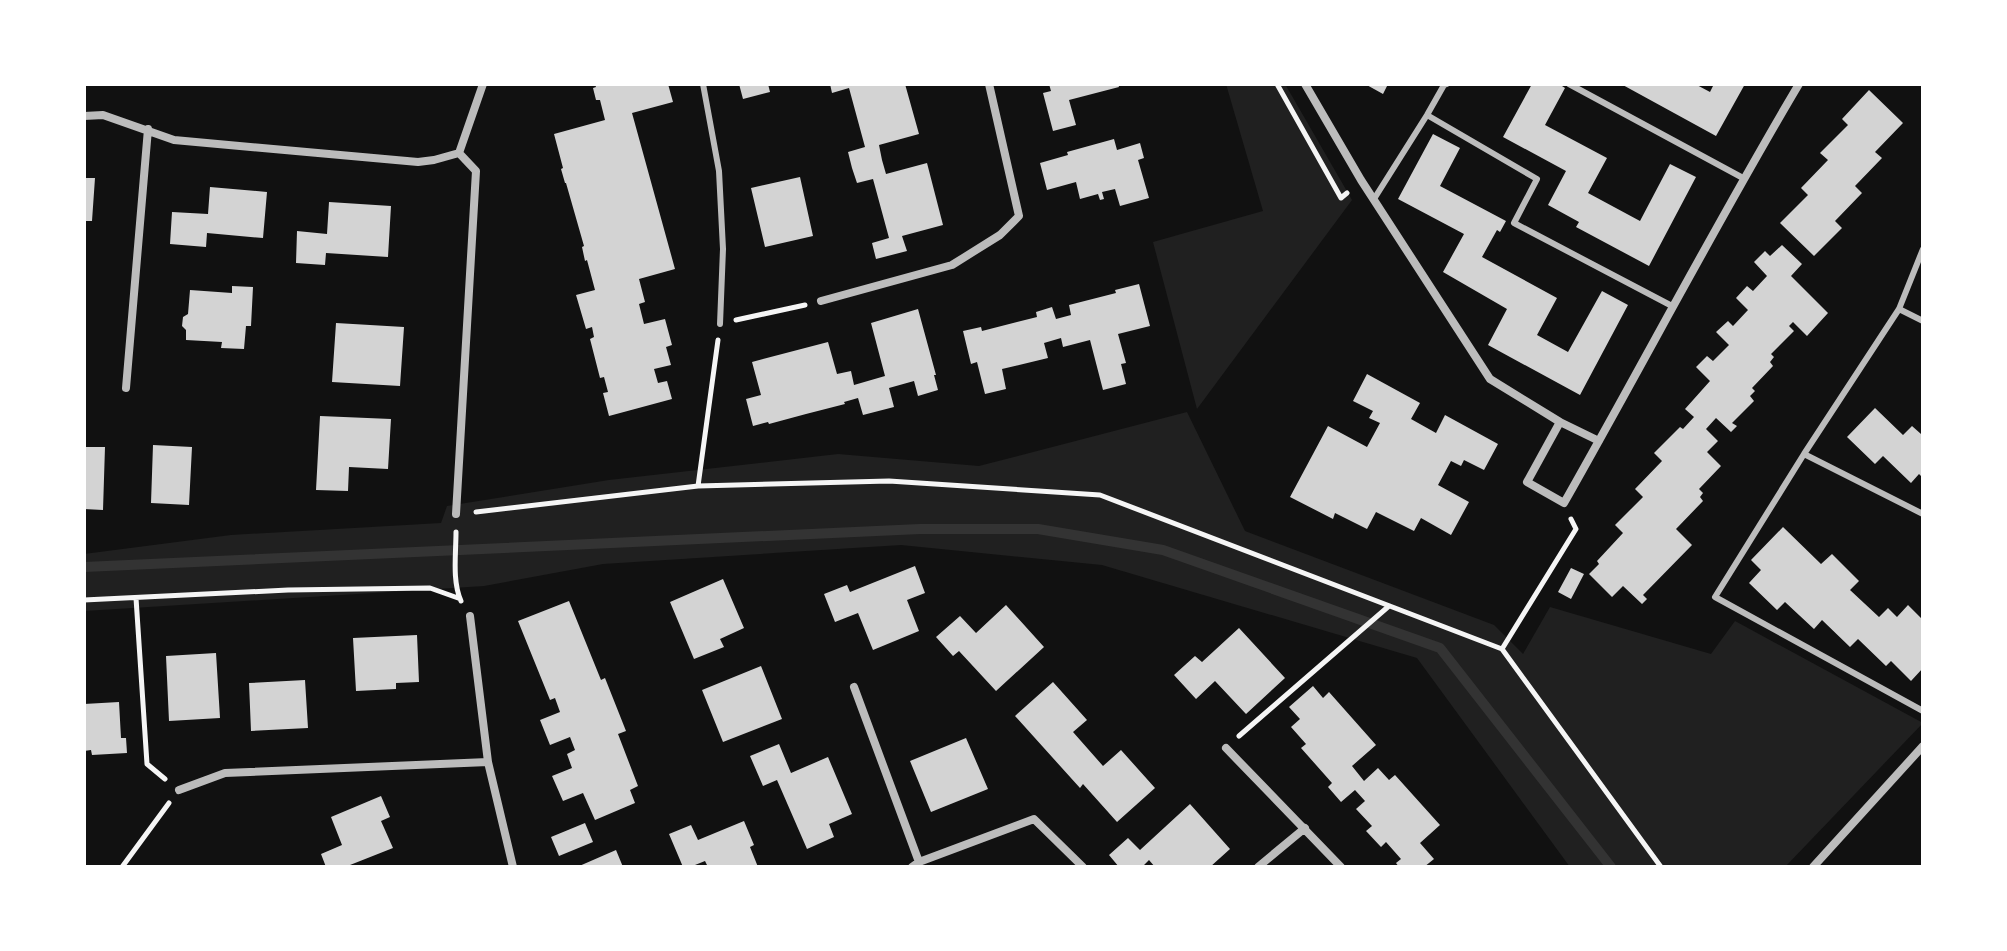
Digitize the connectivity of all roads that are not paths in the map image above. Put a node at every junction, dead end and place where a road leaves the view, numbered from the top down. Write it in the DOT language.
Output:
graph roads {
  1 [pos="483,84"];
  2 [pos="703,84"];
  3 [pos="989,84"];
  4 [pos="1305,84"];
  5 [pos="1447,84"];
  6 [pos="1569,84"];
  7 [pos="1799,84"];
  8 [pos="1427,115"];
  9 [pos="84,116"];
  10 [pos="148,129"];
  11 [pos="459,153"];
  12 [pos="1743,178"];
  13 [pos="1374,199"];
  14 [pos="1923,249"];
  15 [pos="821,301"];
  16 [pos="1672,306"];
  17 [pos="1899,309"];
  18 [pos="1923,321"];
  19 [pos="720,324"];
  20 [pos="126,388"];
  21 [pos="1560,422"];
  22 [pos="1599,441"];
  23 [pos="1804,454"];
  24 [pos="456,514"];
  25 [pos="1923,514"];
  26 [pos="470,616"];
  27 [pos="854,687"];
  28 [pos="1923,711"];
  29 [pos="1923,746"];
  30 [pos="1226,748"];
  31 [pos="488,762"];
  32 [pos="179,790"];
  33 [pos="1305,828"];
  34 [pos="916,865"];
  35 [pos="513,867"];
  36 [pos="1083,867"];
  37 [pos="1258,867"];
  38 [pos="1341,867"];
  39 [pos="1813,867"];
  1 -- 11 [label="street"];
  2 -- 19 [label="lane"];
  3 -- 15 [label="street"];
  4 -- 13 [label="street"];
  5 -- 8 [label="lane"];
  6 -- 12 [label="lane"];
  7 -- 12 [label="street"];
  8 -- 13 [label="lane"];
  8 -- 16 [label="lane"];
  9 -- 10 [label="street"];
  10 -- 11 [label="street"];
  10 -- 20 [label="street"];
  11 -- 24 [label="street"];
  12 -- 16 [label="street"];
  13 -- 21 [label="street"];
  14 -- 17 [label="lane"];
  16 -- 22 [label="street"];
  17 -- 18 [label="lane"];
  17 -- 23 [label="lane"];
  21 -- 22 [label="street"];
  21 -- 22 [label="street"];
  23 -- 25 [label="lane"];
  23 -- 28 [label="lane"];
  26 -- 31 [label="street"];
  27 -- 34 [label="street"];
  29 -- 39 [label="street"];
  30 -- 33 [label="street"];
  31 -- 32 [label="street"];
  31 -- 35 [label="street"];
  33 -- 37 [label="street"];
  33 -- 38 [label="street"];
  34 -- 36 [label="street"];
}
